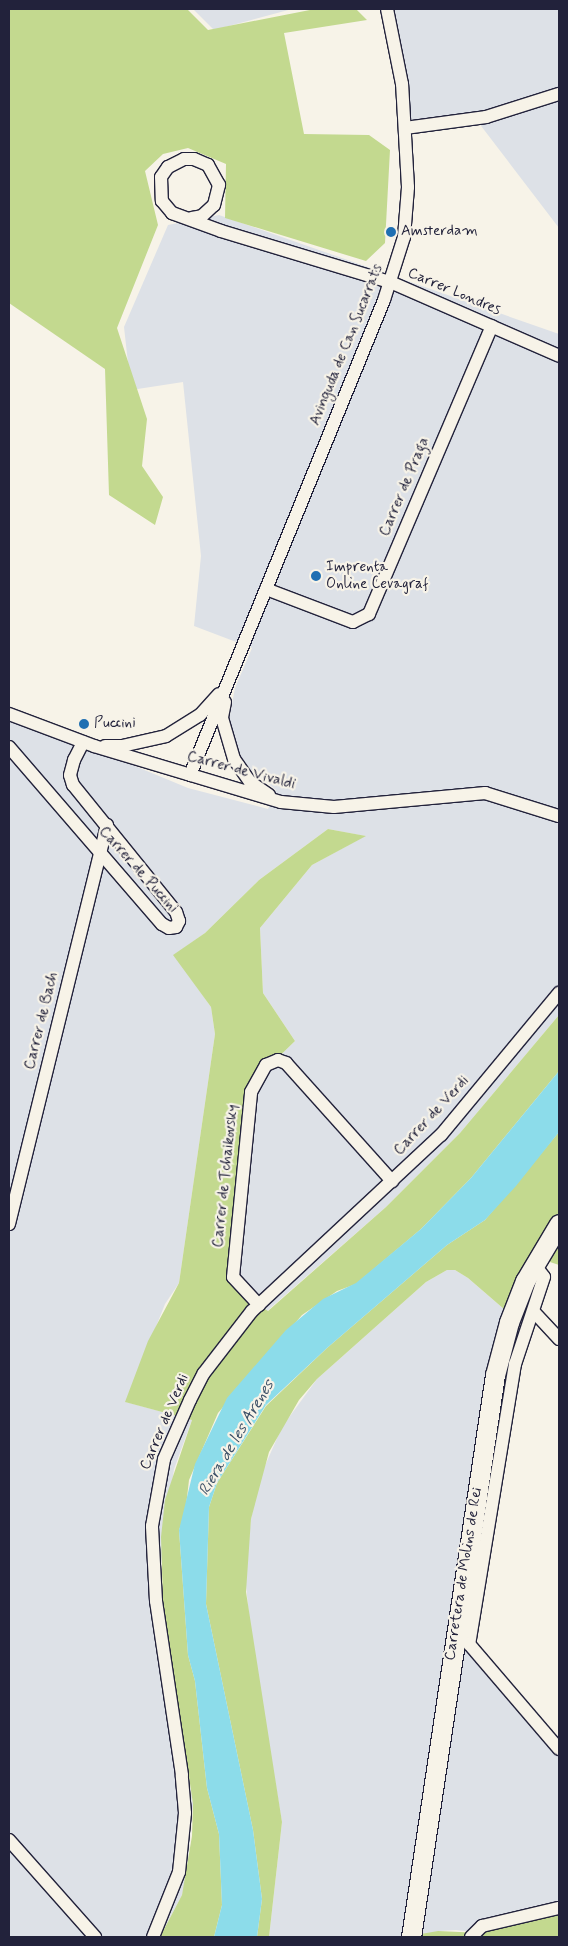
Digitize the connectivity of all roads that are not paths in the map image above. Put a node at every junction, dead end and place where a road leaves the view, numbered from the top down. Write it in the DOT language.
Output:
graph roads {
  1 [pos="388,9"];
  2 [pos="559,94"];
  3 [pos="405,128"];
  4 [pos="192,218"];
  5 [pos="390,282"];
  6 [pos="492,326"];
  7 [pos="559,356"];
  8 [pos="266,589"];
  9 [pos="230,677"];
  10 [pos="9,714"];
  11 [pos="88,744"];
  12 [pos="9,747"];
  13 [pos="190,775"];
  14 [pos="282,802"];
  15 [pos="559,816"];
  16 [pos="107,825"];
  17 [pos="100,852"];
  18 [pos="559,993"];
  19 [pos="392,1181"];
  20 [pos="9,1224"];
  21 [pos="559,1224"];
  22 [pos="534,1264"];
  23 [pos="259,1305"];
  24 [pos="534,1312"];
  25 [pos="559,1339"];
  26 [pos="559,1749"];
  27 [pos="9,1840"];
  28 [pos="559,1908"];
  29 [pos="95,1937"];
  30 [pos="153,1937"];
  31 [pos="411,1937"];
  32 [pos="471,1937"];
  1 -- 3 [label="street, Avinguda de Can Sucarrats"];
  2 -- 3 [label="street"];
  3 -- 5 [label="street, Avinguda de Can Sucarrats"];
  4 -- 4 [label="street"];
  4 -- 5 [label="street, Carrer Londres"];
  5 -- 6 [label="street, Carrer Londres"];
  5 -- 8 [label="street, Avinguda de Can Sucarrats"];
  6 -- 7 [label="street, Carrer Londres"];
  6 -- 8 [label="street, Carrer de Praga"];
  8 -- 9 [label="street, Avinguda de Can Sucarrats"];
  9 -- 11 [label="street, Avinguda de Can Sucarrats"];
  9 -- 13 [label="street, Avinguda de Can Sucarrats"];
  9 -- 14 [label="street, Avinguda de Can Sucarrats"];
  10 -- 11 [label="street, Carrer de Vivaldi"];
  11 -- 13 [label="street, Carrer de Vivaldi"];
  11 -- 16 [label="street, Carrer de Puccini"];
  12 -- 17 [label="street, Carrer de Puccini"];
  13 -- 14 [label="street, Carrer de Vivaldi"];
  14 -- 15 [label="street, Carrer de Vivaldi"];
  16 -- 17 [label="street, Carrer de Bach"];
  16 -- 17 [label="street, Carrer de Puccini"];
  17 -- 20 [label="street, Carrer de Bach"];
  18 -- 19 [label="street, Carrer de Verdi"];
  19 -- 23 [label="street, Carrer de Verdi"];
  19 -- 23 [label="street, Carrer de Tchaikovsky"];
  21 -- 22 [label="main road, Carretera de Molins de Rei"];
  22 -- 24 [label="street"];
  22 -- 31 [label="main road, Carretera de Molins de Rei"];
  23 -- 30 [label="street, Carrer de Verdi"];
  24 -- 25 [label="street"];
  24 -- 26 [label="street"];
  27 -- 29 [label="street"];
  28 -- 32 [label="street"];
}
